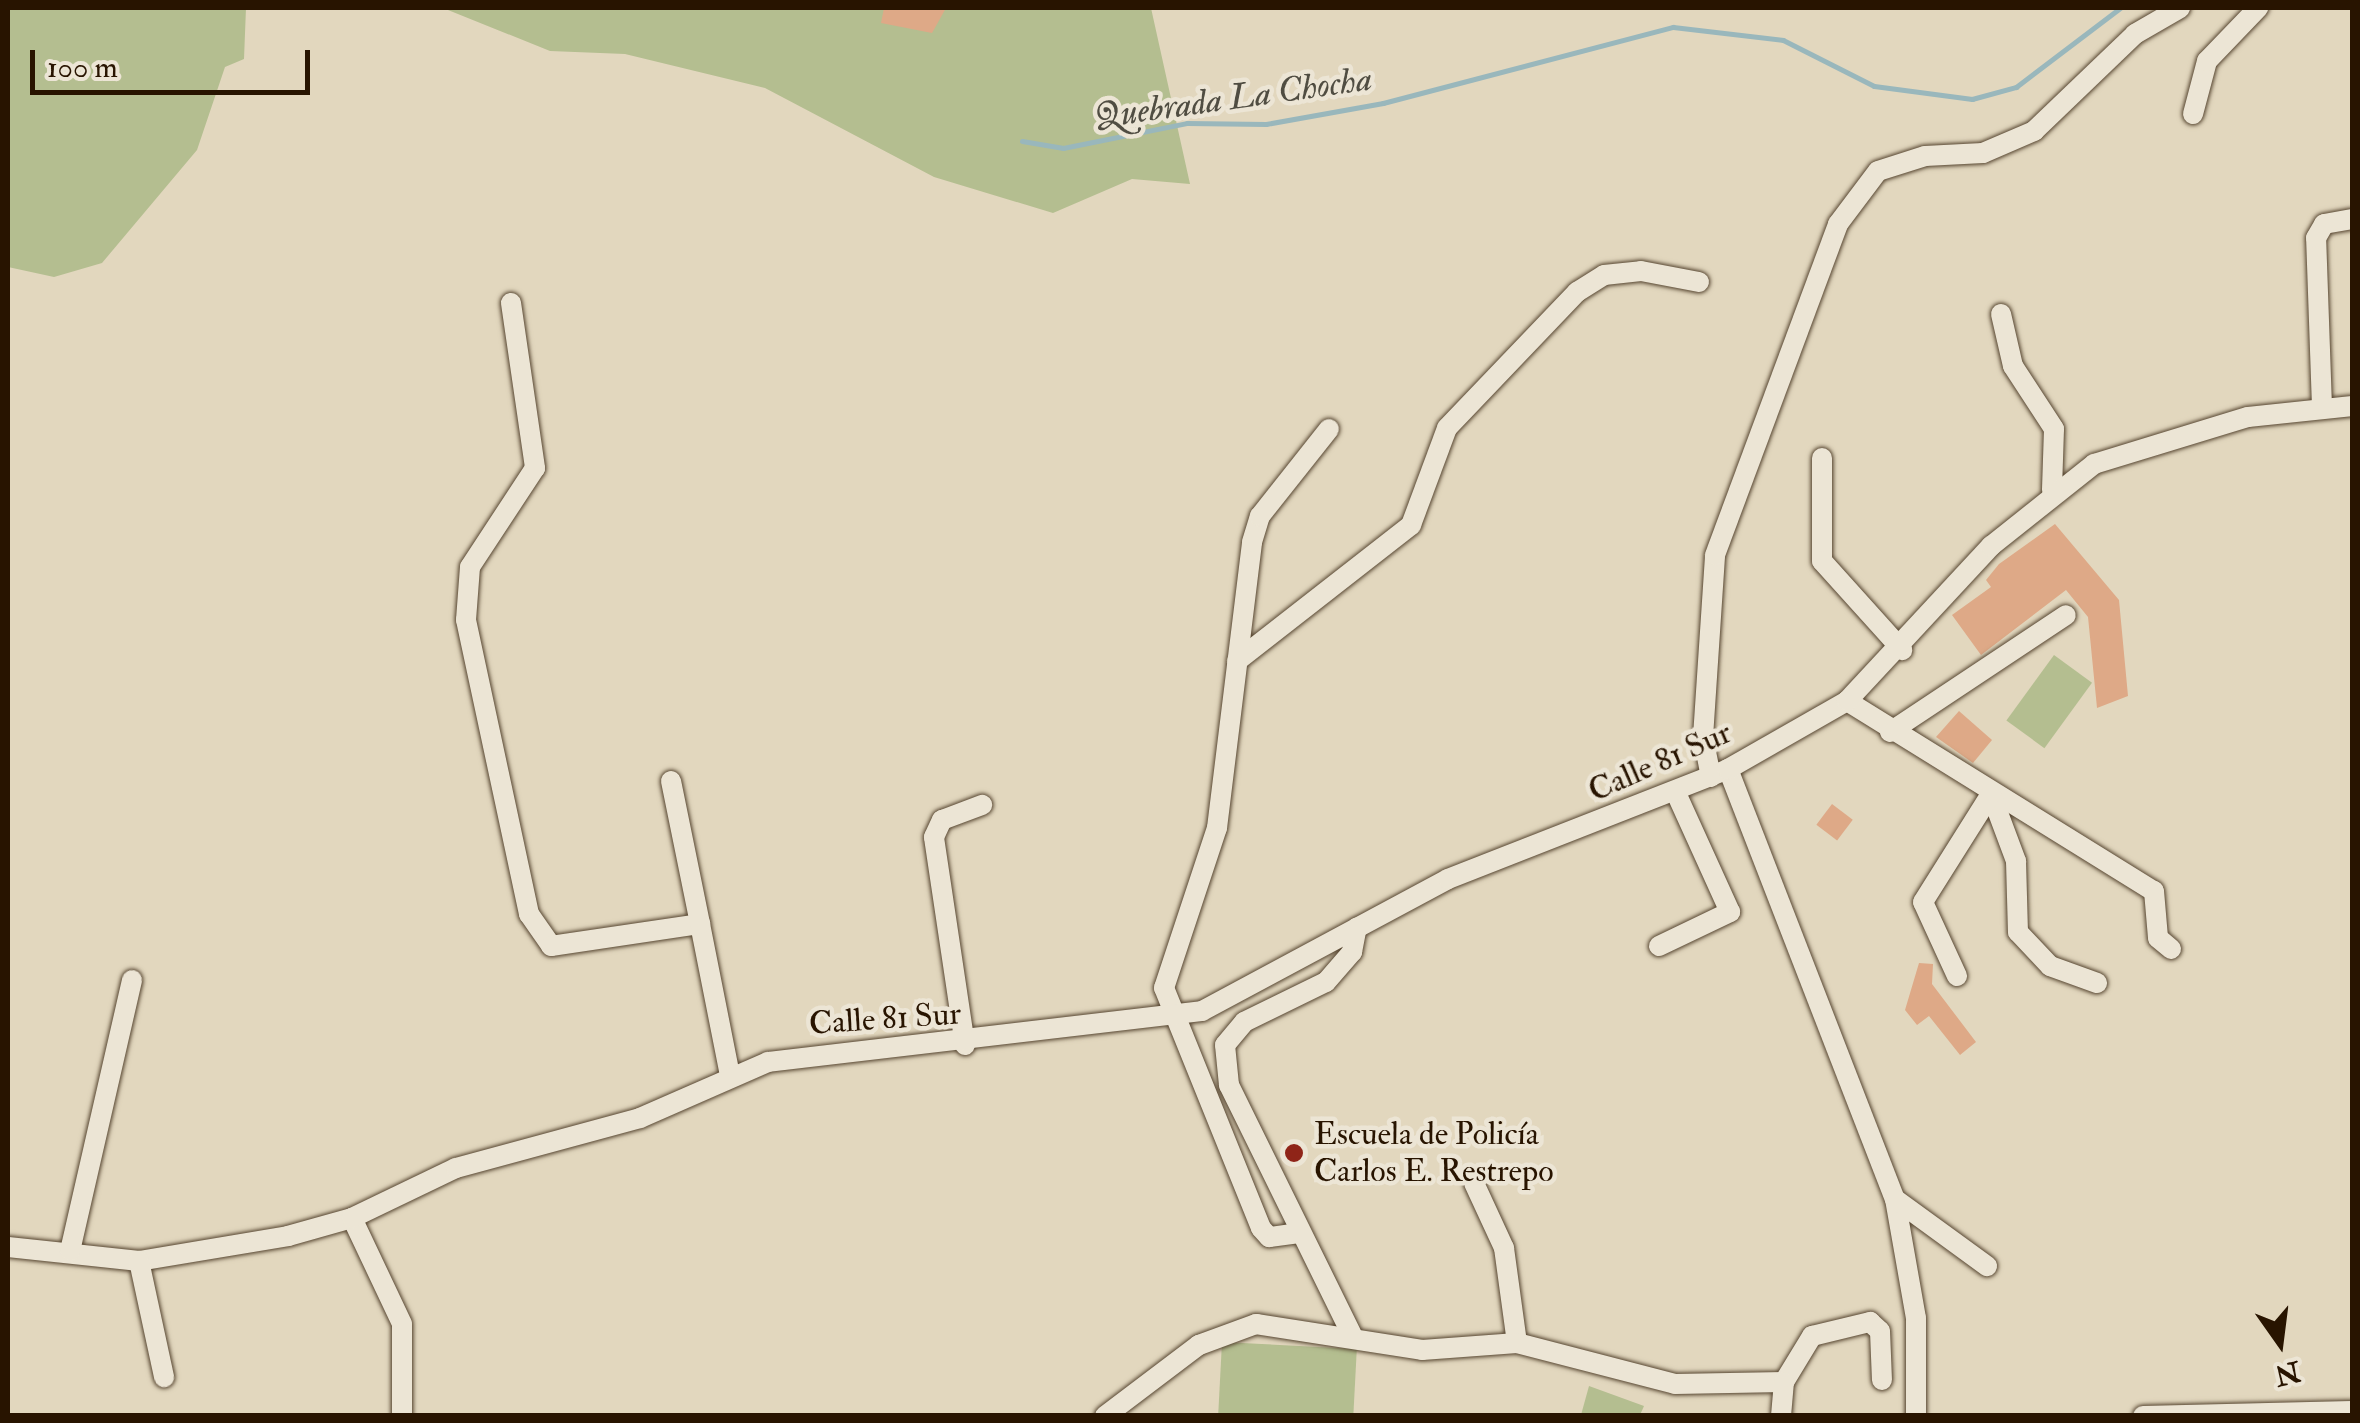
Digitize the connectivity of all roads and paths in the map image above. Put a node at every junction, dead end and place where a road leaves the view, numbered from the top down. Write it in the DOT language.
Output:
graph roads {
  1 [pos="2180,8"];
  2 [pos="2258,8"];
  3 [pos="2193,114"];
  4 [pos="2352,220"];
  5 [pos="1699,282"];
  6 [pos="511,303"];
  7 [pos="2001,314"];
  8 [pos="2352,406"];
  9 [pos="2322,407"];
  10 [pos="1329,429"];
  11 [pos="1822,458"];
  12 [pos="2052,490"];
  13 [pos="2066,615"];
  14 [pos="1902,650"];
  15 [pos="1237,661"];
  16 [pos="1846,701"];
  17 [pos="1890,732"];
  18 [pos="1720,773"];
  19 [pos="671,781"];
  20 [pos="1676,792"];
  21 [pos="1992,794"];
  22 [pos="982,805"];
  23 [pos="700,924"];
  24 [pos="1357,927"];
  25 [pos="1659,946"];
  26 [pos="2171,949"];
  27 [pos="1958,976"];
  28 [pos="132,980"];
  29 [pos="2096,983"];
  30 [pos="1168,1016"];
  31 [pos="964,1045"];
  32 [pos="730,1076"];
  33 [pos="1474,1183"];
  34 [pos="1895,1200"];
  35 [pos="352,1218"];
  36 [pos="1299,1233"];
  37 [pos="8,1248"];
  38 [pos="70,1251"];
  39 [pos="139,1261"];
  40 [pos="1987,1266"];
  41 [pos="1352,1335"];
  42 [pos="1517,1344"];
  43 [pos="164,1377"];
  44 [pos="1882,1380"];
  45 [pos="1784,1382"];
  46 [pos="2352,1411"];
  47 [pos="402,1416"];
  48 [pos="1105,1416"];
  49 [pos="1781,1416"];
  50 [pos="1916,1416"];
  51 [pos="2143,1416"];
  1 -- 18 [label="street"];
  2 -- 3 [label="street"];
  4 -- 9 [label="street"];
  5 -- 15 [label="street"];
  6 -- 23 [label="street"];
  7 -- 12 [label="street"];
  8 -- 9 [label="street"];
  9 -- 12 [label="street"];
  10 -- 15 [label="street"];
  11 -- 14 [label="street"];
  12 -- 14 [label="street, Calle 81 Sur"];
  13 -- 17 [label="street"];
  14 -- 16 [label="street, Calle 81 Sur"];
  15 -- 30 [label="street"];
  16 -- 17 [label="street"];
  16 -- 18 [label="street, Calle 81 Sur"];
  17 -- 21 [label="street"];
  18 -- 20 [label="street, Calle 81 Sur"];
  18 -- 34 [label="street"];
  19 -- 23 [label="street"];
  20 -- 24 [label="street, Calle 81 Sur"];
  20 -- 25 [label="street"];
  21 -- 26 [label="street"];
  21 -- 27 [label="street"];
  21 -- 29 [label="street"];
  22 -- 31 [label="street"];
  23 -- 32 [label="street"];
  24 -- 30 [label="street, Calle 81 Sur"];
  24 -- 36 [label="street"];
  28 -- 38 [label="street"];
  30 -- 31 [label="street, Calle 81 Sur"];
  30 -- 36 [label="street"];
  31 -- 32 [label="street, Calle 81 Sur"];
  32 -- 35 [label="street, Calle 81 Sur"];
  33 -- 42 [label="street"];
  34 -- 40 [label="street"];
  34 -- 50 [label="street"];
  35 -- 39 [label="street, Calle 81 Sur"];
  35 -- 47 [label="street"];
  36 -- 41 [label="street"];
  37 -- 38 [label="street, Calle 81 Sur"];
  38 -- 39 [label="street, Calle 81 Sur"];
  39 -- 43 [label="street"];
  41 -- 42 [label="street"];
  41 -- 48 [label="street"];
  42 -- 45 [label="street"];
  44 -- 45 [label="street"];
  45 -- 49 [label="street"];
  46 -- 51 [label="street"];
}
